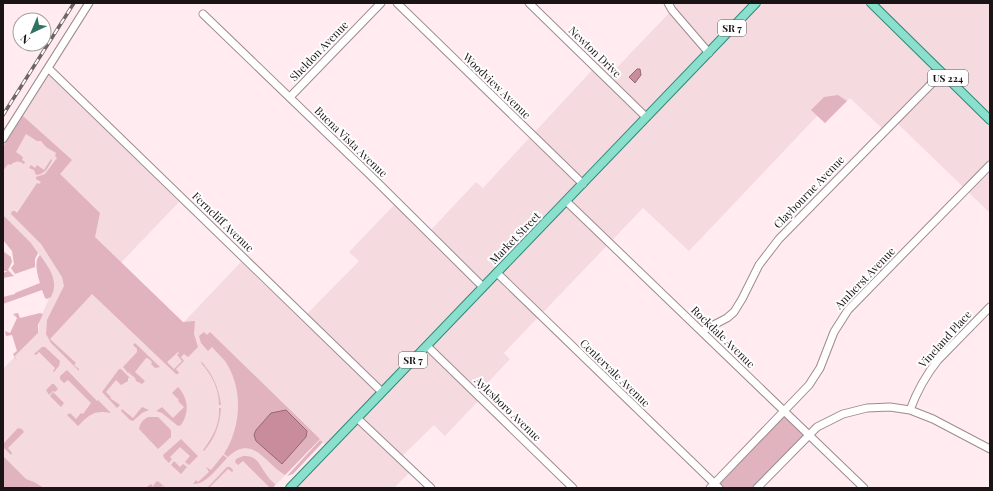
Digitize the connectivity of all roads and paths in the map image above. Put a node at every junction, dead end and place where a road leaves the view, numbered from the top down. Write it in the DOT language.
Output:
graph roads {
  1 [pos="89,3"];
  2 [pos="381,3"];
  3 [pos="397,3"];
  4 [pos="529,3"];
  5 [pos="668,3"];
  6 [pos="756,3"];
  7 [pos="871,3"];
  8 [pos="202,14"];
  9 [pos="709,53"];
  10 [pos="48,68"];
  11 [pos="942,73"];
  12 [pos="290,97"];
  13 [pos="646,117"];
  14 [pos="990,120"];
  15 [pos="3,139"];
  16 [pos="990,165"];
  17 [pos="583,184"];
  18 [pos="566,201"];
  19 [pos="497,273"];
  20 [pos="483,287"];
  21 [pos="990,307"];
  22 [pos="702,332"];
  23 [pos="427,346"];
  24 [pos="382,392"];
  25 [pos="910,410"];
  26 [pos="785,411"];
  27 [pos="357,418"];
  28 [pos="809,434"];
  29 [pos="990,448"];
  30 [pos="714,487"];
  31 [pos="290,488"];
  32 [pos="431,488"];
  33 [pos="573,488"];
  34 [pos="758,488"];
  35 [pos="864,488"];
  1 -- 10 [label="street"];
  2 -- 12 [label="street, Sheldon Avenue"];
  3 -- 17 [label="street, Woodview Avenue"];
  4 -- 13 [label="street, Newton Drive"];
  5 -- 9 [label="street"];
  6 -- 9 [label="main road, Market Street / SR 7"];
  7 -- 11 [label="main road, US 224"];
  8 -- 12 [label="street, Buena Vista Avenue"];
  9 -- 13 [label="main road, Market Street / SR 7"];
  10 -- 15 [label="street"];
  10 -- 24 [label="street, Ferncliff Avenue"];
  11 -- 14 [label="main road, US 224"];
  11 -- 22 [label="street, Claybourne Avenue"];
  12 -- 20 [label="street, Buena Vista Avenue"];
  13 -- 17 [label="main road, Market Street / SR 7"];
  16 -- 26 [label="street, Amherst Avenue"];
  17 -- 18 [label="main road, Market Street / SR 7"];
  18 -- 19 [label="main road, Market Street / SR 7"];
  18 -- 22 [label="street, Rockdale Avenue"];
  19 -- 20 [label="main road, Market Street / SR 7"];
  19 -- 30 [label="street, Centervale Avenue"];
  20 -- 23 [label="main road, Market Street / SR 7"];
  21 -- 25 [label="street, Vineland Place"];
  22 -- 26 [label="street, Rockdale Avenue"];
  23 -- 24 [label="main road, Market Street / SR 7"];
  23 -- 33 [label="street, Aylesboro Avenue"];
  24 -- 27 [label="main road, Market Street / SR 7"];
  25 -- 28 [label="street"];
  25 -- 29 [label="street"];
  26 -- 28 [label="street, Rockdale Avenue"];
  26 -- 30 [label="street, Amherst Avenue"];
  27 -- 31 [label="main road, Market Street / SR 7"];
  27 -- 32 [label="street"];
  28 -- 34 [label="street"];
  28 -- 35 [label="street, Rockdale Avenue"];
}
